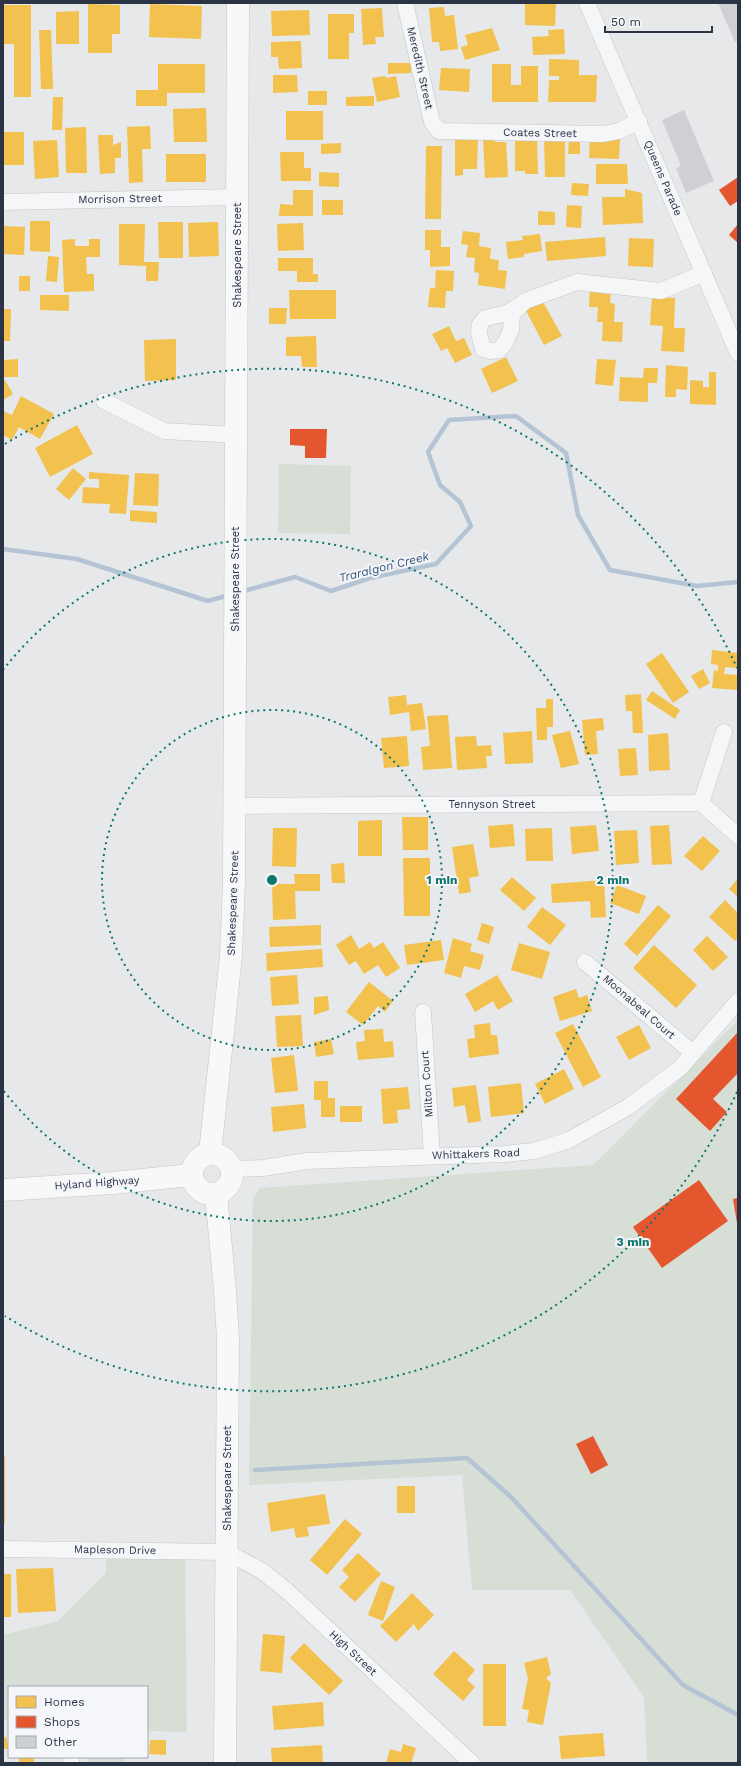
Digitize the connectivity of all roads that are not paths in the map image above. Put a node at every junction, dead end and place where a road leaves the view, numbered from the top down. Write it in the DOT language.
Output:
graph roads {
  1 [pos="238,3"];
  2 [pos="405,3"];
  3 [pos="587,3"];
  4 [pos="639,121"];
  5 [pos="439,131"];
  6 [pos="237,197"];
  7 [pos="3,202"];
  8 [pos="704,273"];
  9 [pos="520,305"];
  10 [pos="738,353"];
  11 [pos="104,401"];
  12 [pos="237,435"];
  13 [pos="724,732"];
  14 [pos="701,803"];
  15 [pos="234,806"];
  16 [pos="738,836"];
  17 [pos="586,962"];
  18 [pos="738,1001"];
  19 [pos="423,1012"];
  20 [pos="693,1053"];
  21 [pos="210,1153"];
  22 [pos="432,1156"];
  23 [pos="232,1169"];
  24 [pos="191,1174"];
  25 [pos="3,1190"];
  26 [pos="216,1194"];
  27 [pos="3,1549"];
  28 [pos="227,1552"];
  29 [pos="225,1763"];
  30 [pos="472,1763"];
  1 -- 6 [label="main road, Shakespeare Street"];
  2 -- 5 [label="street, Meredith Street"];
  3 -- 4 [label="street, Queens Parade"];
  4 -- 5 [label="street, Coates Street"];
  4 -- 8 [label="street, Queens Parade"];
  6 -- 7 [label="street, Morrison Street"];
  6 -- 12 [label="main road, Shakespeare Street"];
  8 -- 9 [label="street"];
  8 -- 10 [label="street, Queens Parade"];
  11 -- 12 [label="street"];
  12 -- 15 [label="main road, Shakespeare Street"];
  13 -- 14 [label="street"];
  14 -- 15 [label="street, Tennyson Street"];
  14 -- 16 [label="street"];
  15 -- 21 [label="main road, Shakespeare Street"];
  17 -- 20 [label="street, Moonabeal Court"];
  18 -- 20 [label="street, Whittakers Road"];
  19 -- 22 [label="street, Milton Court"];
  20 -- 22 [label="street, Whittakers Road"];
  21 -- 23 [label="main road"];
  21 -- 24 [label="main road"];
  22 -- 23 [label="street, Whittakers Road"];
  23 -- 26 [label="main road"];
  24 -- 25 [label="main road, Hyland Highway"];
  24 -- 26 [label="main road"];
  26 -- 28 [label="main road, Shakespeare Street"];
  27 -- 28 [label="street, Mapleson Drive"];
  28 -- 29 [label="main road, Shakespeare Street"];
  28 -- 30 [label="street, High Street"];
}
